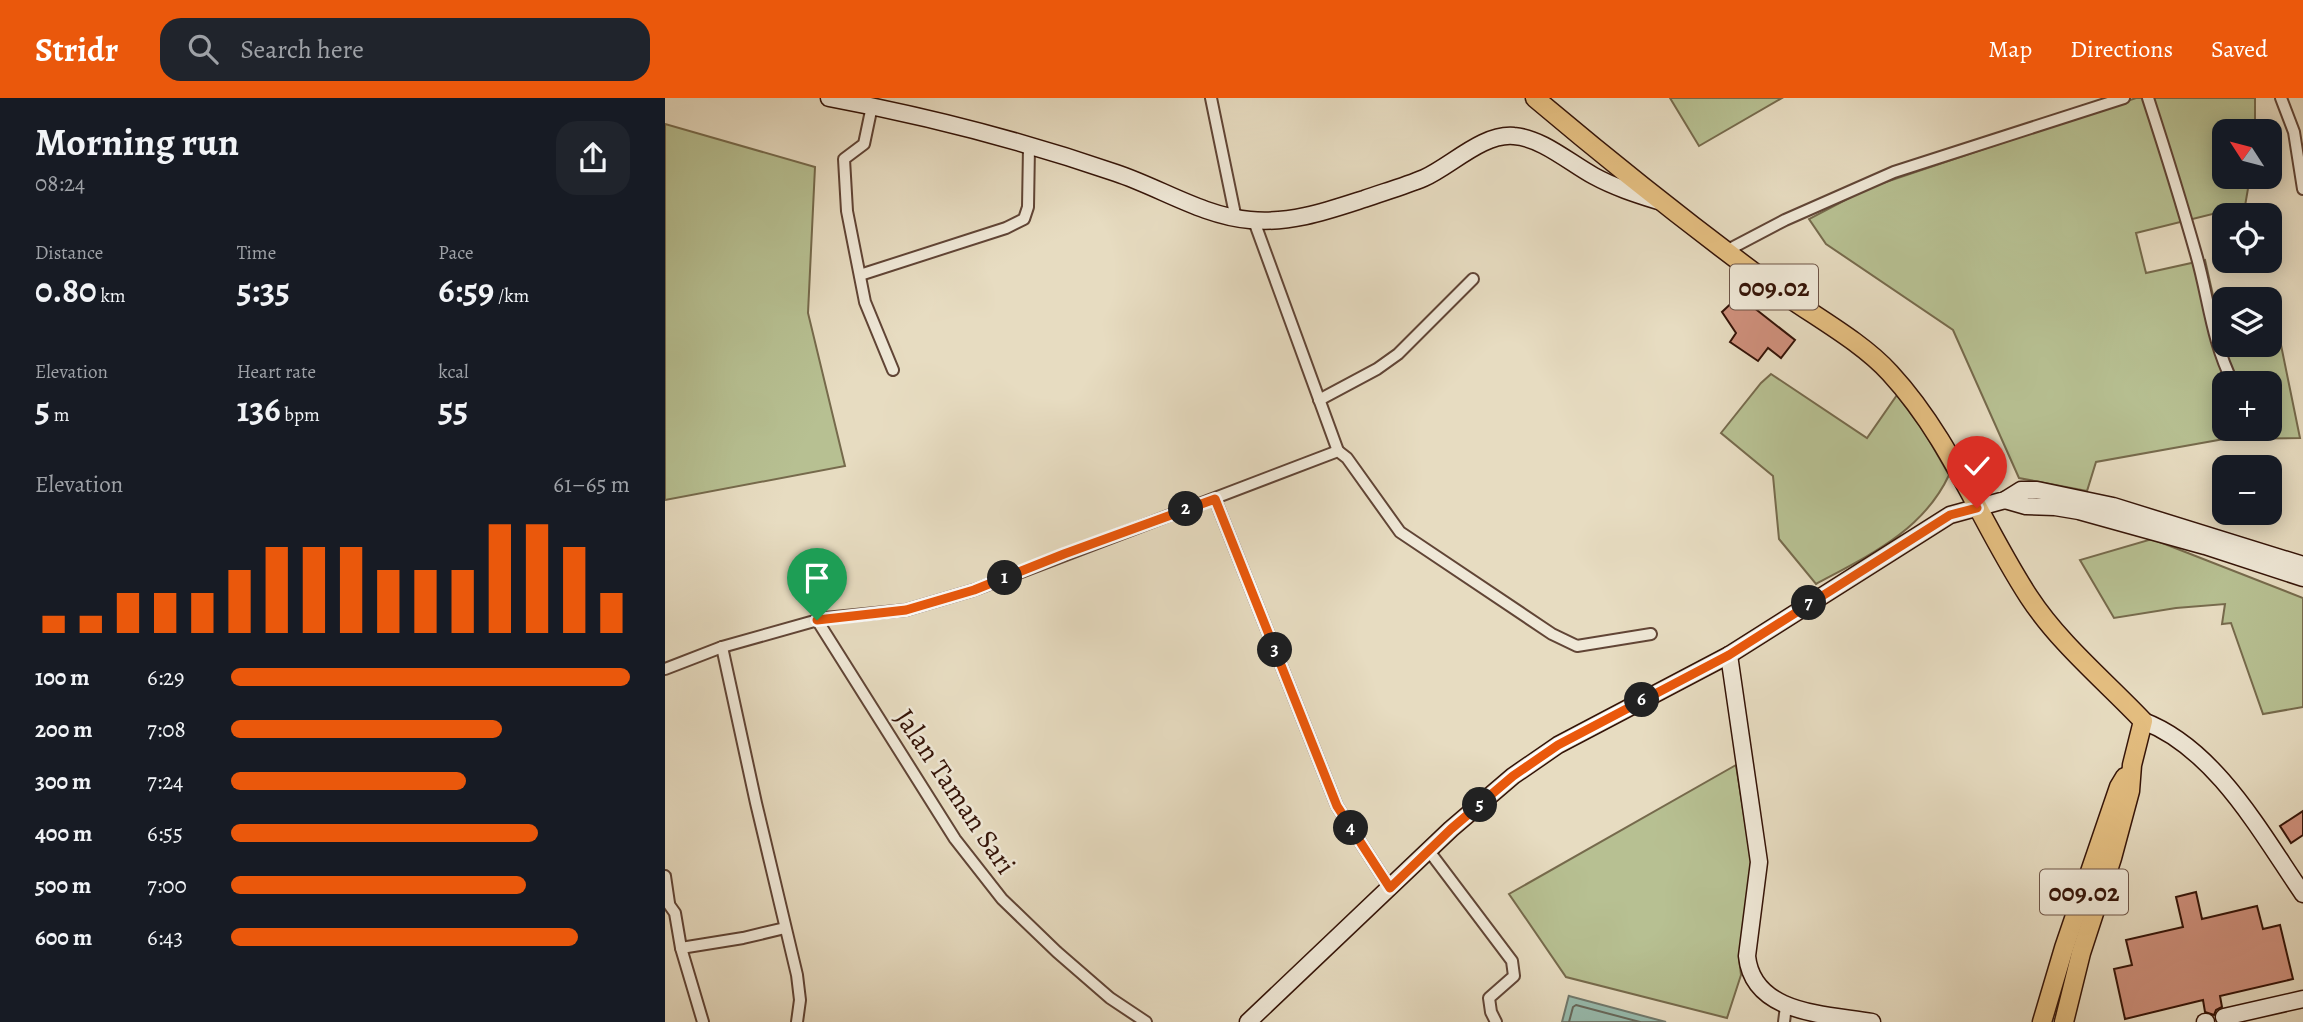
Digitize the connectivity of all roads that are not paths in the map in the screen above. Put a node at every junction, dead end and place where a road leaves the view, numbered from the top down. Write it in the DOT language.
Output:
graph roads {
  1 [pos="829,98"];
  2 [pos="1211,98"];
  3 [pos="1535,98"];
  4 [pos="2124,98"];
  5 [pos="2148,98"];
  6 [pos="2281,98"];
  7 [pos="866,103"];
  8 [pos="1029,147"];
  9 [pos="2303,189"];
  10 [pos="1661,202"];
  11 [pos="1236,219"];
  12 [pos="1254,221"];
  13 [pos="1726,251"];
  14 [pos="860,275"];
  15 [pos="1473,279"];
  16 [pos="893,370"];
  17 [pos="2227,371"];
  18 [pos="1319,400"];
  19 [pos="1338,451"];
  20 [pos="1215,499"];
  21 [pos="2005,500"];
  22 [pos="1977,508"];
  23 [pos="2303,565"];
  24 [pos="2303,578"];
  25 [pos="817,620"];
  26 [pos="1651,634"];
  27 [pos="722,648"];
  28 [pos="1729,655"];
  29 [pos="665,669"];
  30 [pos="2143,721"];
  31 [pos="2131,765"];
  32 [pos="1429,851"];
  33 [pos="665,876"];
  34 [pos="1390,888"];
  35 [pos="2301,888"];
  36 [pos="667,901"];
  37 [pos="785,928"];
  38 [pos="681,948"];
  39 [pos="2303,999"];
  40 [pos="1785,1014"];
  41 [pos="2224,1017"];
  42 [pos="2250,1017"];
  43 [pos="703,1022"];
  44 [pos="797,1022"];
  45 [pos="1146,1022"];
  46 [pos="1248,1022"];
  47 [pos="1496,1022"];
  48 [pos="1873,1022"];
  49 [pos="2042,1022"];
  50 [pos="2064,1022"];
  1 -- 7 [label="street"];
  2 -- 11 [label="street"];
  3 -- 10 [label="main road, 009.02"];
  4 -- 13 [label="street"];
  5 -- 17 [label="street"];
  6 -- 9 [label="street"];
  7 -- 8 [label="street"];
  7 -- 14 [label="street"];
  8 -- 11 [label="street"];
  8 -- 14 [label="street"];
  10 -- 12 [label="street"];
  10 -- 13 [label="main road, 009.02"];
  11 -- 12 [label="street"];
  12 -- 18 [label="street"];
  13 -- 22 [label="main road, 009.02"];
  14 -- 16 [label="street"];
  15 -- 18 [label="street"];
  18 -- 19 [label="street"];
  19 -- 20 [label="street"];
  19 -- 26 [label="street"];
  20 -- 25 [label="street"];
  20 -- 34 [label="street"];
  21 -- 22 [label="street"];
  21 -- 23 [label="street"];
  21 -- 24 [label="street"];
  22 -- 28 [label="street"];
  22 -- 30 [label="main road, 009.02"];
  25 -- 27 [label="street"];
  25 -- 45 [label="street, Jalan Taman Sari"];
  27 -- 29 [label="street"];
  27 -- 37 [label="street"];
  28 -- 32 [label="street"];
  28 -- 40 [label="street"];
  30 -- 31 [label="main road, 009.02"];
  30 -- 35 [label="street"];
  31 -- 49 [label="main road, 009.02"];
  31 -- 50 [label="main road, 009.02"];
  32 -- 34 [label="street"];
  32 -- 47 [label="street"];
  33 -- 36 [label="street"];
  34 -- 46 [label="street"];
  36 -- 38 [label="street"];
  37 -- 38 [label="street"];
  37 -- 44 [label="street"];
  38 -- 43 [label="street"];
  39 -- 42 [label="street"];
  40 -- 48 [label="street"];
  41 -- 42 [label="street"];
}
